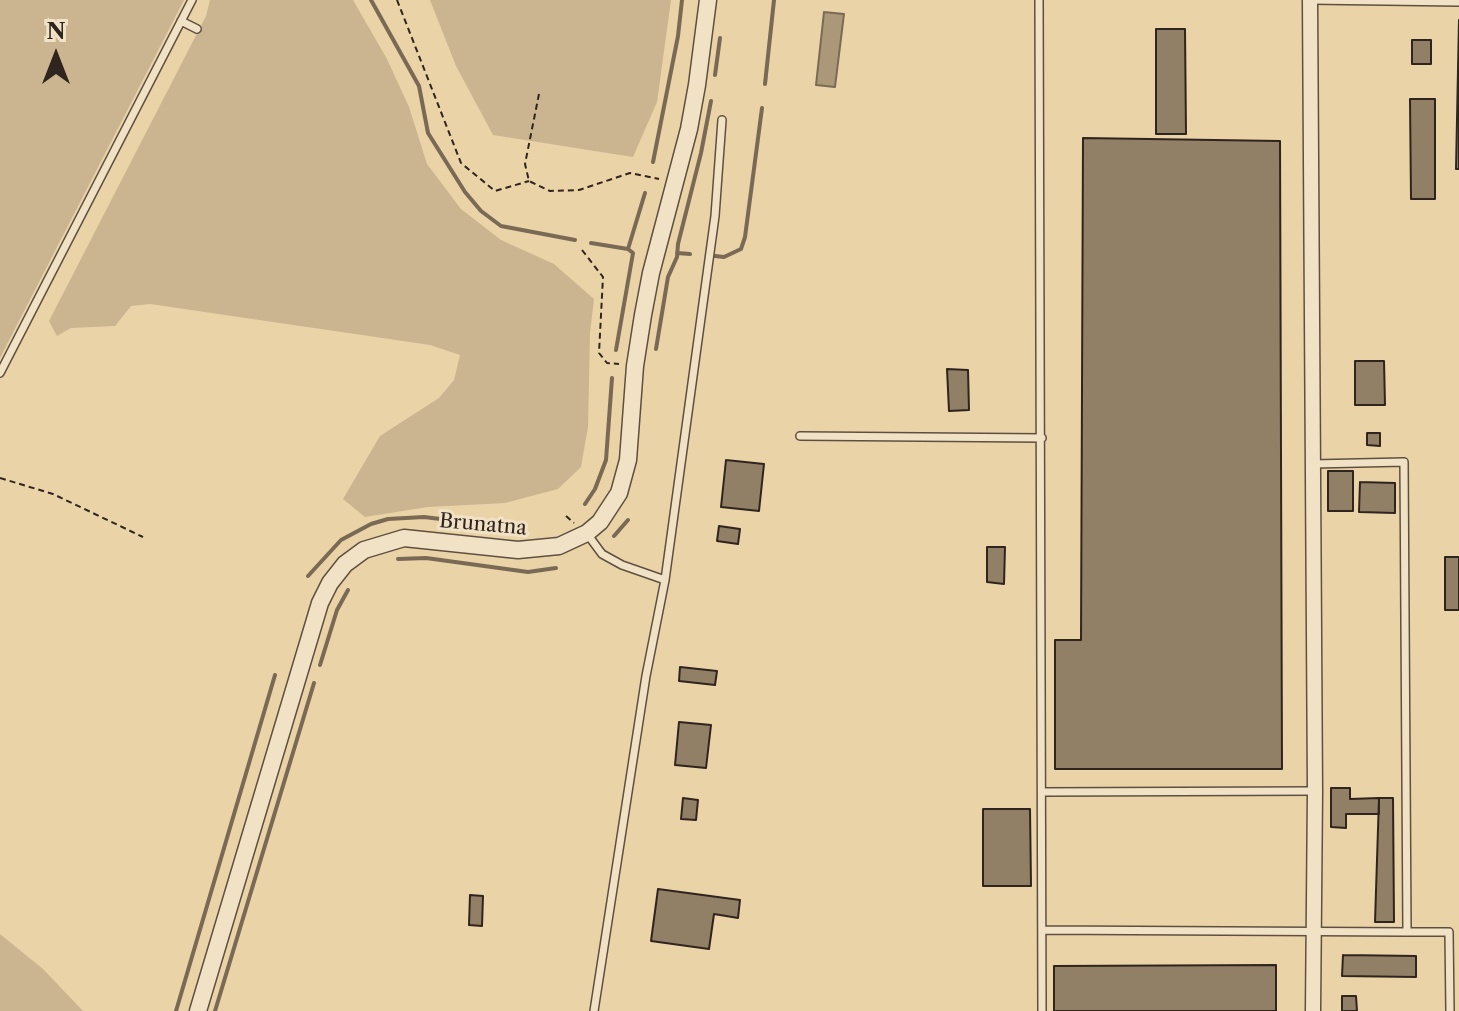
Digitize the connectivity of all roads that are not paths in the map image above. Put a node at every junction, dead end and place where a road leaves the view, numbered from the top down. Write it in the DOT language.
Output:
graph roads {
  1 [pos="192,0"];
  2 [pos="708,0"];
  3 [pos="1039,0"];
  4 [pos="1310,0"];
  5 [pos="1459,2"];
  6 [pos="181,21"];
  7 [pos="197,29"];
  8 [pos="722,120"];
  9 [pos="0,373"];
  10 [pos="800,436"];
  11 [pos="1042,438"];
  12 [pos="1313,464"];
  13 [pos="587,533"];
  14 [pos="665,580"];
  15 [pos="1315,791"];
  16 [pos="1042,792"];
  17 [pos="1042,930"];
  18 [pos="1313,931"];
  19 [pos="1407,932"];
  20 [pos="198,1011"];
  21 [pos="594,1011"];
  22 [pos="1042,1011"];
  23 [pos="1313,1011"];
  24 [pos="1450,1011"];
  1 -- 6 [label="lane"];
  2 -- 13 [label="street, Brunatna"];
  3 -- 11 [label="lane"];
  4 -- 5 [label="lane"];
  4 -- 12 [label="street"];
  6 -- 7 [label="lane"];
  6 -- 9 [label="lane"];
  8 -- 14 [label="lane"];
  10 -- 11 [label="lane"];
  11 -- 16 [label="lane"];
  12 -- 15 [label="street"];
  12 -- 19 [label="lane"];
  13 -- 14 [label="lane"];
  13 -- 20 [label="street, Brunatna"];
  14 -- 21 [label="lane"];
  15 -- 16 [label="lane"];
  15 -- 18 [label="street"];
  16 -- 17 [label="lane"];
  17 -- 18 [label="lane"];
  17 -- 22 [label="lane"];
  18 -- 19 [label="lane"];
  18 -- 23 [label="street"];
  19 -- 24 [label="lane"];
}
